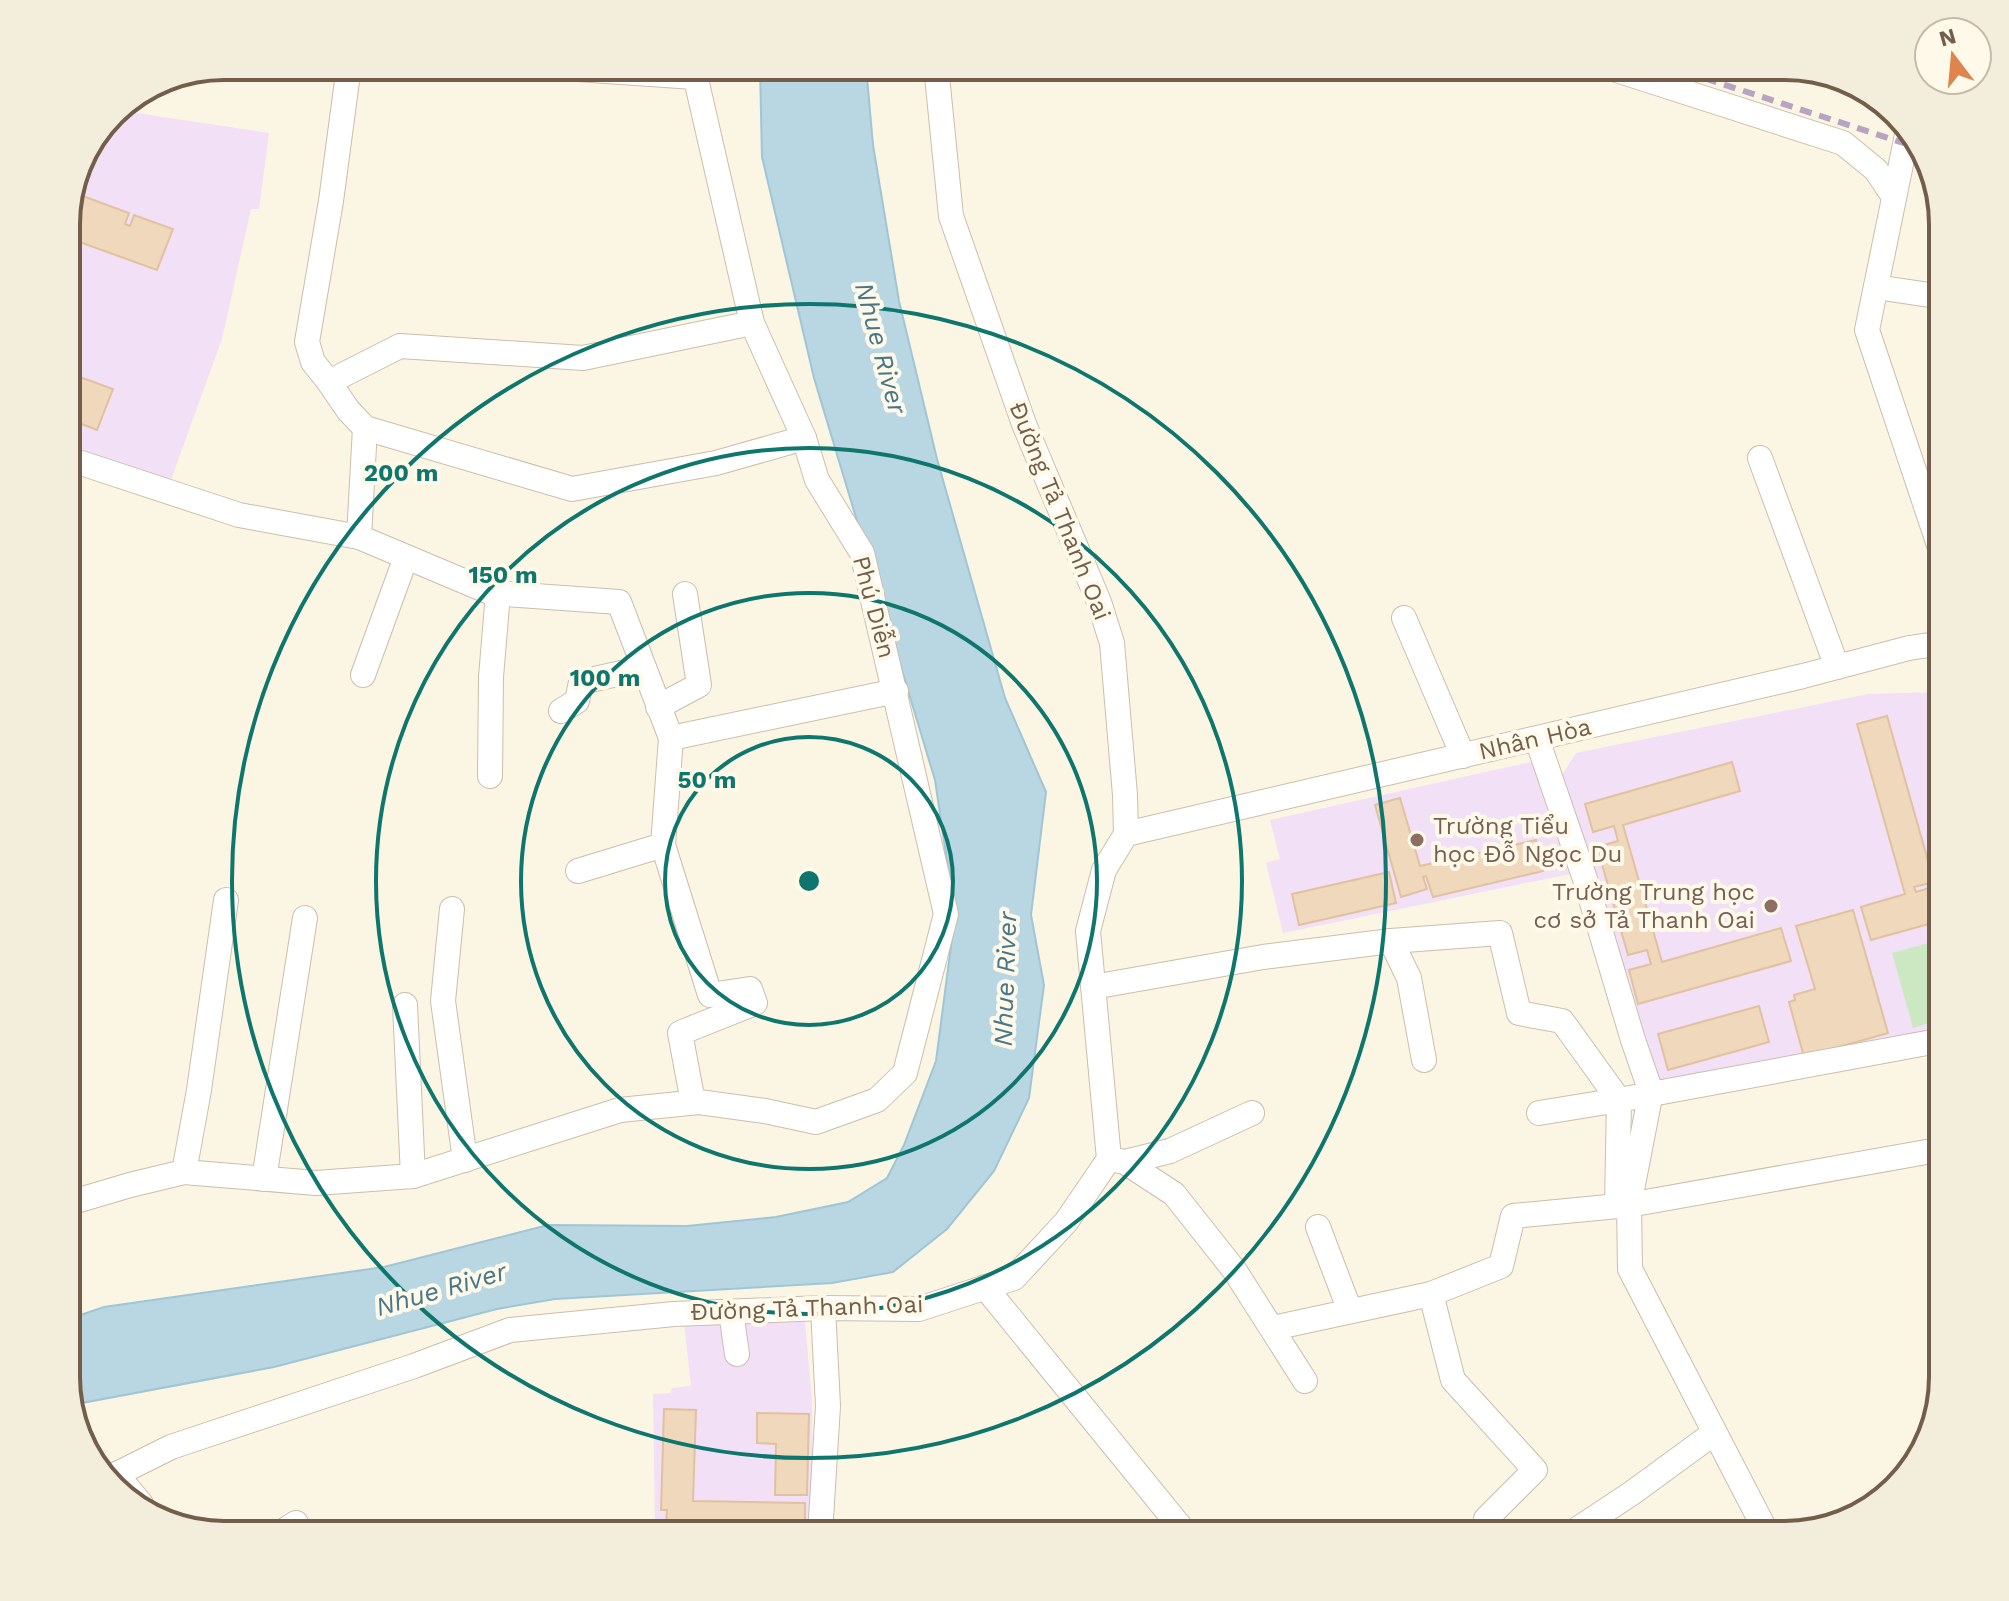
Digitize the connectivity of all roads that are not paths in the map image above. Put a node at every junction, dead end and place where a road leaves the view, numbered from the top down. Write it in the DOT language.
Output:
graph roads {
  1 [pos="347,80"];
  2 [pos="695,80"];
  3 [pos="937,80"];
  4 [pos="1647,80"];
  5 [pos="1905,144"];
  6 [pos="1894,197"];
  7 [pos="1876,287"];
  8 [pos="1929,295"];
  9 [pos="752,323"];
  10 [pos="329,382"];
  11 [pos="365,428"];
  12 [pos="804,438"];
  13 [pos="1760,458"];
  14 [pos="80,463"];
  15 [pos="1929,515"];
  16 [pos="359,537"];
  17 [pos="406,557"];
  18 [pos="498,593"];
  19 [pos="685,594"];
  20 [pos="1404,618"];
  21 [pos="1929,645"];
  22 [pos="1837,667"];
  23 [pos="644,668"];
  24 [pos="363,675"];
  25 [pos="896,691"];
  26 [pos="658,707"];
  27 [pos="561,711"];
  28 [pos="671,738"];
  29 [pos="1537,739"];
  30 [pos="1463,756"];
  31 [pos="490,776"];
  32 [pos="1126,834"];
  33 [pos="663,845"];
  34 [pos="578,871"];
  35 [pos="226,900"];
  36 [pos="452,909"];
  37 [pos="305,918"];
  38 [pos="1391,941"];
  39 [pos="1093,987"];
  40 [pos="405,1005"];
  41 [pos="1929,1042"];
  42 [pos="1424,1060"];
  43 [pos="1651,1092"];
  44 [pos="1619,1100"];
  45 [pos="693,1102"];
  46 [pos="1252,1113"];
  47 [pos="1539,1113"];
  48 [pos="1929,1151"];
  49 [pos="465,1160"];
  50 [pos="1117,1161"];
  51 [pos="184,1172"];
  52 [pos="413,1176"];
  53 [pos="264,1179"];
  54 [pos="80,1200"];
  55 [pos="1623,1206"];
  56 [pos="1318,1227"];
  57 [pos="985,1287"];
  58 [pos="1431,1294"];
  59 [pos="823,1308"];
  60 [pos="1350,1311"];
  61 [pos="731,1312"];
  62 [pos="1273,1328"];
  63 [pos="737,1354"];
  64 [pos="1305,1381"];
  65 [pos="1714,1433"];
  66 [pos="117,1473"];
  67 [pos="1486,1519"];
  68 [pos="821,1521"];
  69 [pos="1176,1521"];
  70 [pos="1590,1521"];
  71 [pos="1761,1521"];
  1 -- 10 [label="street"];
  2 -- 9 [label="street, Phú Diễn"];
  3 -- 32 [label="street, Đường Tả Thanh Oai"];
  4 -- 6 [label="street"];
  5 -- 6 [label="street"];
  6 -- 7 [label="street"];
  7 -- 8 [label="street"];
  7 -- 15 [label="street"];
  9 -- 10 [label="street"];
  9 -- 12 [label="street, Phú Diễn"];
  10 -- 11 [label="street"];
  11 -- 12 [label="street"];
  11 -- 16 [label="street"];
  12 -- 25 [label="street, Phú Diễn"];
  13 -- 22 [label="street"];
  14 -- 16 [label="street"];
  16 -- 17 [label="street"];
  17 -- 18 [label="street"];
  17 -- 24 [label="street"];
  18 -- 23 [label="street"];
  18 -- 31 [label="street"];
  19 -- 26 [label="street"];
  20 -- 30 [label="street"];
  21 -- 22 [label="street, Nhân Hòa"];
  22 -- 29 [label="street, Nhân Hòa"];
  23 -- 26 [label="street"];
  23 -- 27 [label="street"];
  25 -- 28 [label="street"];
  25 -- 45 [label="street, Phú Diễn"];
  26 -- 28 [label="street"];
  28 -- 33 [label="street"];
  29 -- 30 [label="street, Nhân Hòa"];
  29 -- 43 [label="street"];
  30 -- 32 [label="street, Nhân Hòa"];
  32 -- 39 [label="street"];
  33 -- 34 [label="street"];
  33 -- 45 [label="street"];
  35 -- 51 [label="street"];
  36 -- 49 [label="street"];
  37 -- 53 [label="street"];
  38 -- 39 [label="street"];
  38 -- 42 [label="street"];
  38 -- 44 [label="street"];
  39 -- 50 [label="street"];
  40 -- 52 [label="street"];
  41 -- 43 [label="street"];
  43 -- 44 [label="street"];
  43 -- 55 [label="street"];
  44 -- 47 [label="street"];
  44 -- 55 [label="street"];
  45 -- 49 [label="street"];
  46 -- 50 [label="street"];
  48 -- 55 [label="street"];
  49 -- 52 [label="street"];
  50 -- 57 [label="street, Đường Tả Thanh Oai"];
  50 -- 62 [label="street"];
  51 -- 53 [label="street"];
  51 -- 54 [label="street"];
  52 -- 53 [label="street"];
  55 -- 58 [label="street"];
  55 -- 65 [label="street"];
  56 -- 60 [label="street"];
  57 -- 59 [label="street, Đường Tả Thanh Oai"];
  57 -- 69 [label="street"];
  58 -- 60 [label="street"];
  58 -- 67 [label="street"];
  59 -- 61 [label="street, Đường Tả Thanh Oai"];
  59 -- 68 [label="street"];
  60 -- 62 [label="street"];
  61 -- 63 [label="street"];
  61 -- 66 [label="street, Đường Tả Thanh Oai"];
  62 -- 64 [label="street"];
  65 -- 70 [label="street"];
  65 -- 71 [label="street"];
}
